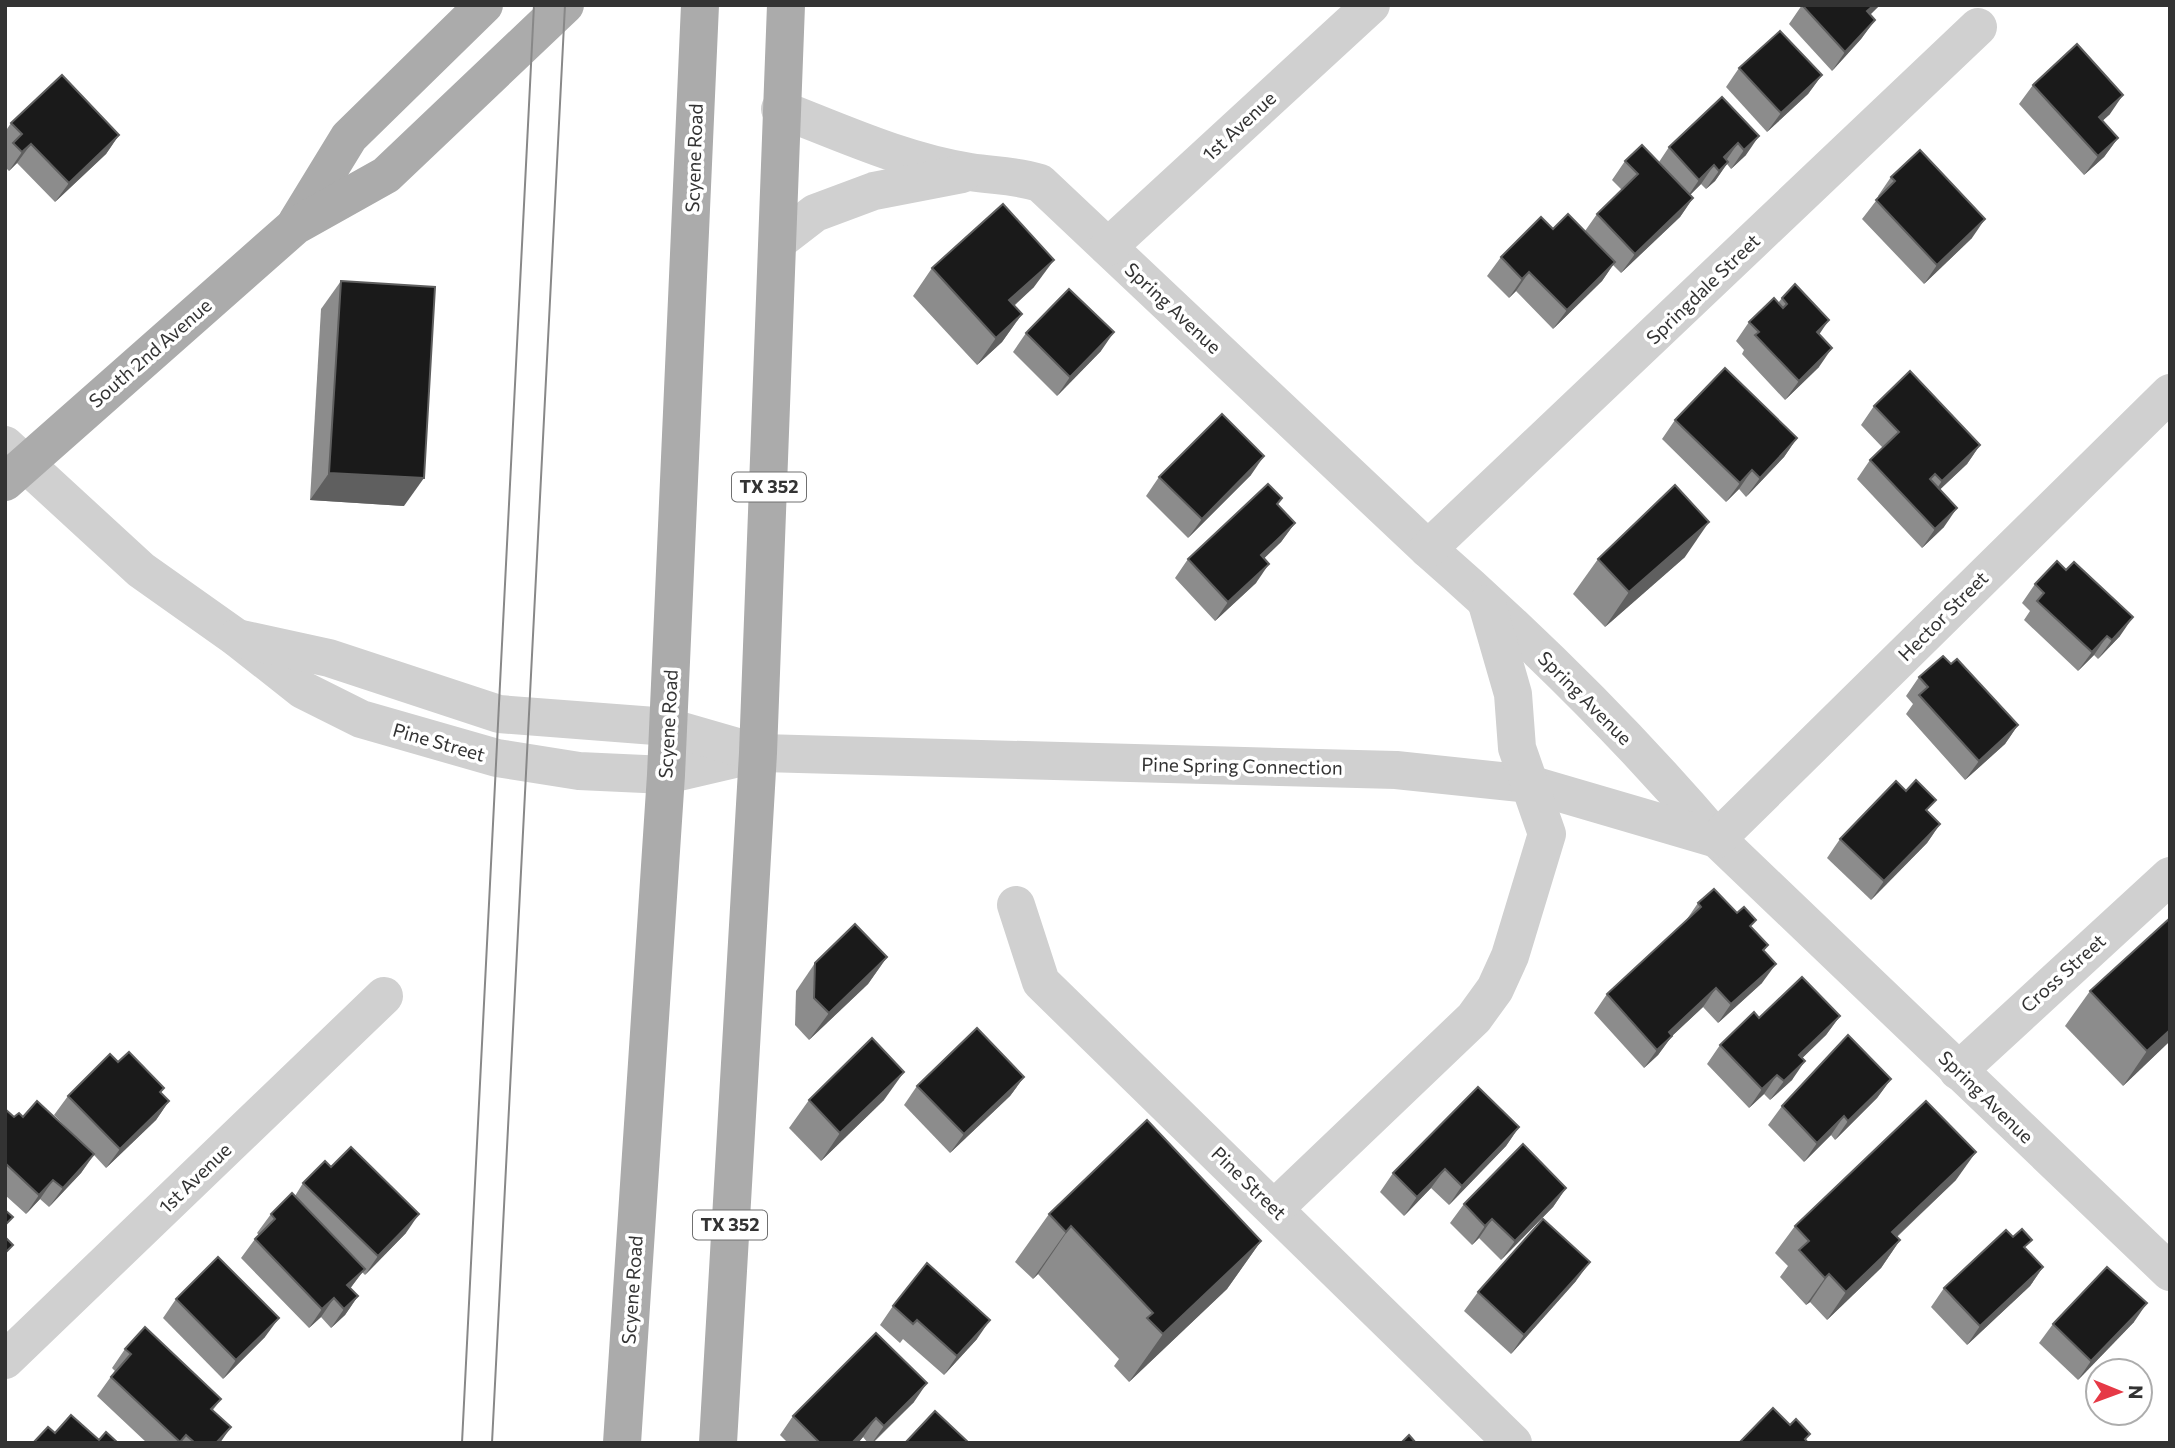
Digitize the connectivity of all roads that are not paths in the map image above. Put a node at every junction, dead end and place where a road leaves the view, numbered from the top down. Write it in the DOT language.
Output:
graph roads {
  1 [pos="454,5"];
  2 [pos="484,5"];
  3 [pos="565,5"];
  4 [pos="700,5"];
  5 [pos="786,5"];
  6 [pos="1371,5"];
  7 [pos="1978,27"];
  8 [pos="439,48"];
  9 [pos="780,109"];
  10 [pos="970,172"];
  11 [pos="295,226"];
  12 [pos="780,240"];
  13 [pos="1108,247"];
  14 [pos="2170,393"];
  15 [pos="11,464"];
  16 [pos="1429,549"];
  17 [pos="1485,599"];
  18 [pos="237,638"];
  19 [pos="668,727"];
  20 [pos="758,753"];
  21 [pos="666,775"];
  22 [pos="1529,784"];
  23 [pos="1717,839"];
  24 [pos="2170,876"];
  25 [pos="1016,905"];
  26 [pos="384,996"];
  27 [pos="1958,1071"];
  28 [pos="1275,1208"];
  29 [pos="2170,1272"];
  30 [pos="5,1360"];
  31 [pos="622,1443"];
  32 [pos="718,1443"];
  33 [pos="1513,1443"];
  1 -- 8 [label="street"];
  2 -- 8 [label="main road, South 2nd Avenue"];
  3 -- 11 [label="main road, South 2nd Avenue"];
  4 -- 19 [label="main road, Scyene Road"];
  5 -- 9 [label="main road, TX 352"];
  6 -- 13 [label="street, 1st Avenue"];
  7 -- 16 [label="street, Springdale Street"];
  8 -- 11 [label="main road, South 2nd Avenue"];
  9 -- 10 [label="street, Spring Avenue"];
  9 -- 12 [label="main road, TX 352"];
  10 -- 12 [label="street, Spring Avenue"];
  10 -- 13 [label="street, Spring Avenue"];
  11 -- 15 [label="main road, South 2nd Avenue"];
  12 -- 20 [label="main road, TX 352"];
  13 -- 16 [label="street, Spring Avenue"];
  14 -- 23 [label="street, Hector Street"];
  15 -- 18 [label="street, Pine Street"];
  16 -- 17 [label="street, Spring Avenue"];
  17 -- 22 [label="street"];
  17 -- 23 [label="street, Spring Avenue"];
  18 -- 19 [label="street, Pine Street"];
  18 -- 21 [label="street, Pine Street"];
  19 -- 20 [label="street, Pine Spring Connection"];
  19 -- 21 [label="main road, Scyene Road"];
  20 -- 21 [label="street, Pine Spring Connection"];
  20 -- 22 [label="street, Pine Spring Connection"];
  20 -- 32 [label="main road, TX 352"];
  21 -- 31 [label="main road, Scyene Road"];
  22 -- 23 [label="street, Pine Spring Connection"];
  22 -- 28 [label="street"];
  23 -- 27 [label="street, Spring Avenue"];
  24 -- 27 [label="street, Cross Street"];
  25 -- 28 [label="street, Pine Street"];
  26 -- 30 [label="street, 1st Avenue"];
  27 -- 29 [label="street, Spring Avenue"];
  28 -- 33 [label="street, Pine Street"];
}
